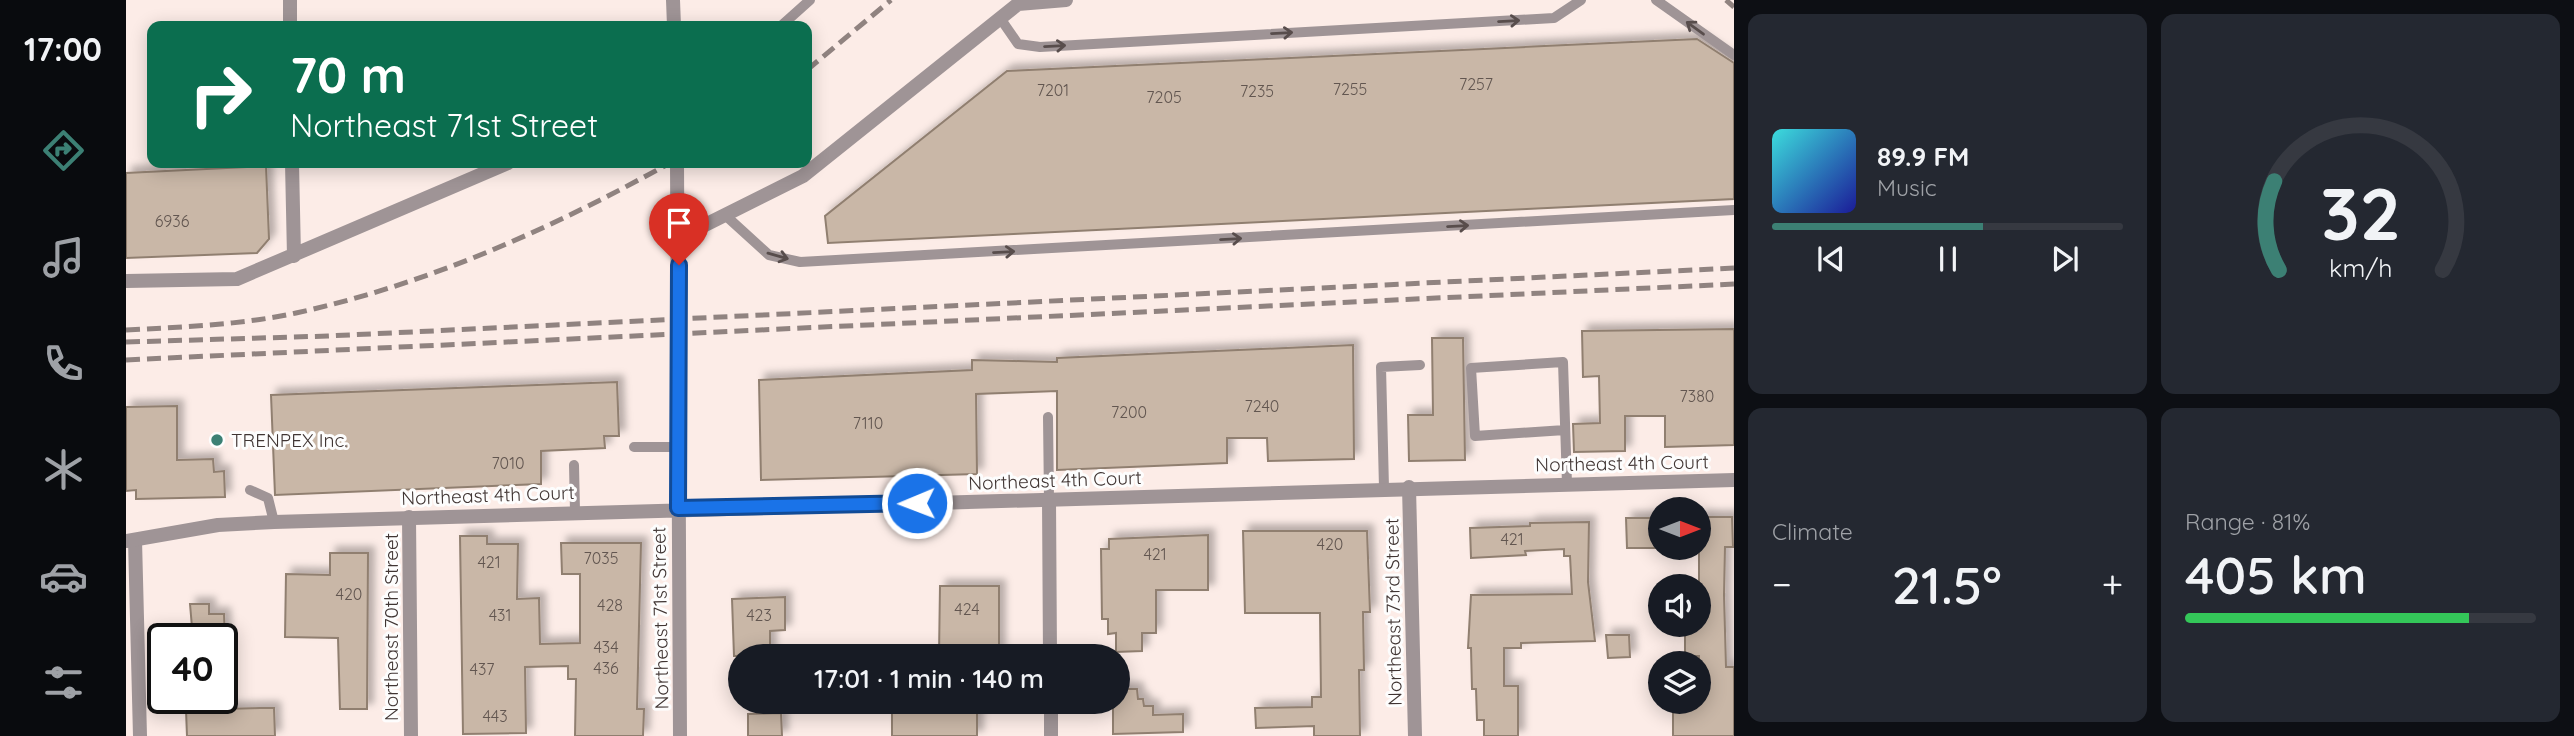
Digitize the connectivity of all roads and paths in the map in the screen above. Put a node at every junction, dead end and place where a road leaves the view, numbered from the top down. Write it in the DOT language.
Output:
graph roads {
  1 [pos="290,0"];
  2 [pos="673,0"];
  3 [pos="810,0"];
  4 [pos="1066,0"];
  5 [pos="1581,0"];
  6 [pos="1656,0"];
  7 [pos="1000,18"];
  8 [pos="290,21"];
  9 [pos="674,21"];
  10 [pos="787,21"];
  11 [pos="1734,55"];
  12 [pos="292,168"];
  13 [pos="496,168"];
  14 [pos="677,168"];
  15 [pos="1734,210"];
  16 [pos="725,215"];
  17 [pos="679,238"];
  18 [pos="294,256"];
  19 [pos="126,281"];
  20 [pos="1420,365"];
  21 [pos="1048,417"];
  22 [pos="1566,430"];
  23 [pos="634,447"];
  24 [pos="679,447"];
  25 [pos="574,465"];
  26 [pos="1734,480"];
  27 [pos="1567,484"];
  28 [pos="1409,487"];
  29 [pos="1384,488"];
  30 [pos="250,490"];
  31 [pos="1049,500"];
  32 [pos="678,508"];
  33 [pos="575,511"];
  34 [pos="409,517"];
  35 [pos="274,522"];
  36 [pos="130,541"];
  37 [pos="1050,644"];
  38 [pos="1051,714"];
  39 [pos="140,736"];
  40 [pos="411,736"];
  41 [pos="681,736"];
  42 [pos="1051,736"];
  43 [pos="1415,736"];
  1 -- 8 [label="street"];
  2 -- 9 [label="street"];
  3 -- 10 [label="lane"];
  4 -- 7 [label="street"];
  7 -- 5 [label="lane, one-way"];
  11 -- 6 [label="lane, one-way"];
  7 -- 16 [label="street"];
  12 -- 18 [label="street"];
  13 -- 18 [label="street"];
  14 -- 17 [label="street, Northeast 71st Street"];
  16 -- 15 [label="lane, one-way"];
  16 -- 17 [label="street"];
  17 -- 24 [label="street, Northeast 71st Street"];
  18 -- 19 [label="street"];
  20 -- 29 [label="lane"];
  21 -- 31 [label="lane"];
  22 -- 22 [label="lane"];
  22 -- 27 [label="lane"];
  23 -- 24 [label="lane"];
  24 -- 32 [label="street, Northeast 71st Street"];
  25 -- 33 [label="lane"];
  26 -- 27 [label="street, Northeast 4th Court"];
  27 -- 28 [label="street, Northeast 4th Court"];
  28 -- 29 [label="street, Northeast 4th Court"];
  28 -- 43 [label="street, Northeast 73rd Street"];
  29 -- 31 [label="street, Northeast 4th Court"];
  30 -- 35 [label="lane"];
  31 -- 32 [label="street, Northeast 4th Court"];
  31 -- 37 [label="street"];
  32 -- 33 [label="street, Northeast 4th Court"];
  32 -- 41 [label="street, Northeast 71st Street"];
  33 -- 34 [label="street, Northeast 4th Court"];
  34 -- 35 [label="street, Northeast 4th Court"];
  34 -- 40 [label="street, Northeast 70th Street"];
  35 -- 36 [label="street, Northeast 4th Court"];
  36 -- 39 [label="street"];
  38 -- 42 [label="street"];
}
